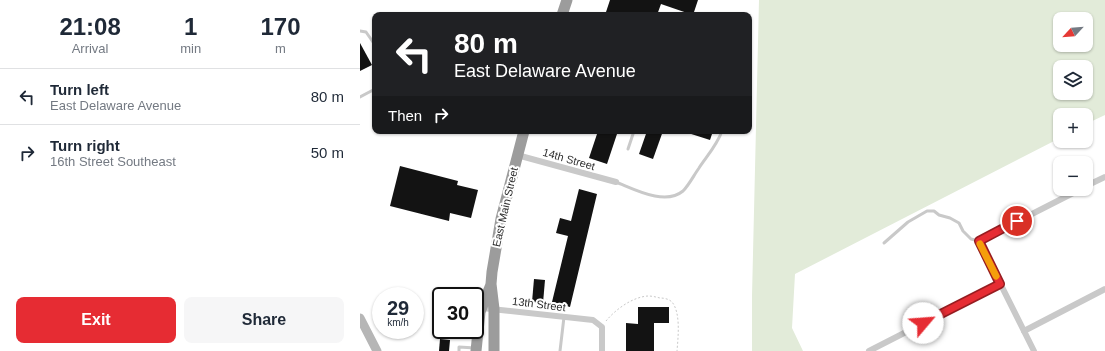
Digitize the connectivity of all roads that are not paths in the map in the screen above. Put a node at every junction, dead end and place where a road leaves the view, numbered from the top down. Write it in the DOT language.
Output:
graph roads {
  1 [pos="567,0"];
  2 [pos="563,12"];
  3 [pos="360,31"];
  4 [pos="372,41"];
  5 [pos="372,90"];
  6 [pos="360,97"];
  7 [pos="523,134"];
  8 [pos="633,134"];
  9 [pos="721,134"];
  10 [pos="628,149"];
  11 [pos="517,154"];
  12 [pos="1105,177"];
  13 [pos="616,182"];
  14 [pos="1093,183"];
  15 [pos="1067,196"];
  16 [pos="979,241"];
  17 [pos="884,244"];
  18 [pos="491,284"];
  19 [pos="1000,284"];
  20 [pos="1105,288"];
  21 [pos="484,303"];
  22 [pos="484,308"];
  23 [pos="494,309"];
  24 [pos="564,317"];
  25 [pos="360,318"];
  26 [pos="1024,331"];
  27 [pos="477,339"];
  28 [pos="476,349"];
  29 [pos="377,351"];
  30 [pos="459,351"];
  31 [pos="494,351"];
  32 [pos="560,351"];
  33 [pos="602,351"];
  34 [pos="869,351"];
  35 [pos="1034,351"];
  1 -- 2 [label="highway"];
  3 -- 4 [label="lane"];
  5 -- 6 [label="lane"];
  7 -- 11 [label="highway, East Main Street"];
  8 -- 10 [label="lane"];
  9 -- 13 [label="lane"];
  11 -- 13 [label="street, 14th Street"];
  11 -- 18 [label="highway, East Main Street"];
  12 -- 14 [label="street"];
  15 -- 16 [label="street"];
  16 -- 17 [label="lane"];
  16 -- 19 [label="street"];
  18 -- 21 [label="highway, East Main Street"];
  18 -- 23 [label="highway, East Main Street"];
  19 -- 26 [label="street"];
  19 -- 34 [label="street"];
  20 -- 26 [label="street"];
  22 -- 23 [label="street, 13th Street"];
  23 -- 24 [label="street, 13th Street"];
  23 -- 31 [label="highway, East Main Street"];
  24 -- 32 [label="lane"];
  24 -- 33 [label="street, 13th Street"];
  25 -- 29 [label="main road"];
  26 -- 35 [label="street"];
  27 -- 28 [label="highway, East Main Street"];
  28 -- 30 [label="lane"];
}
